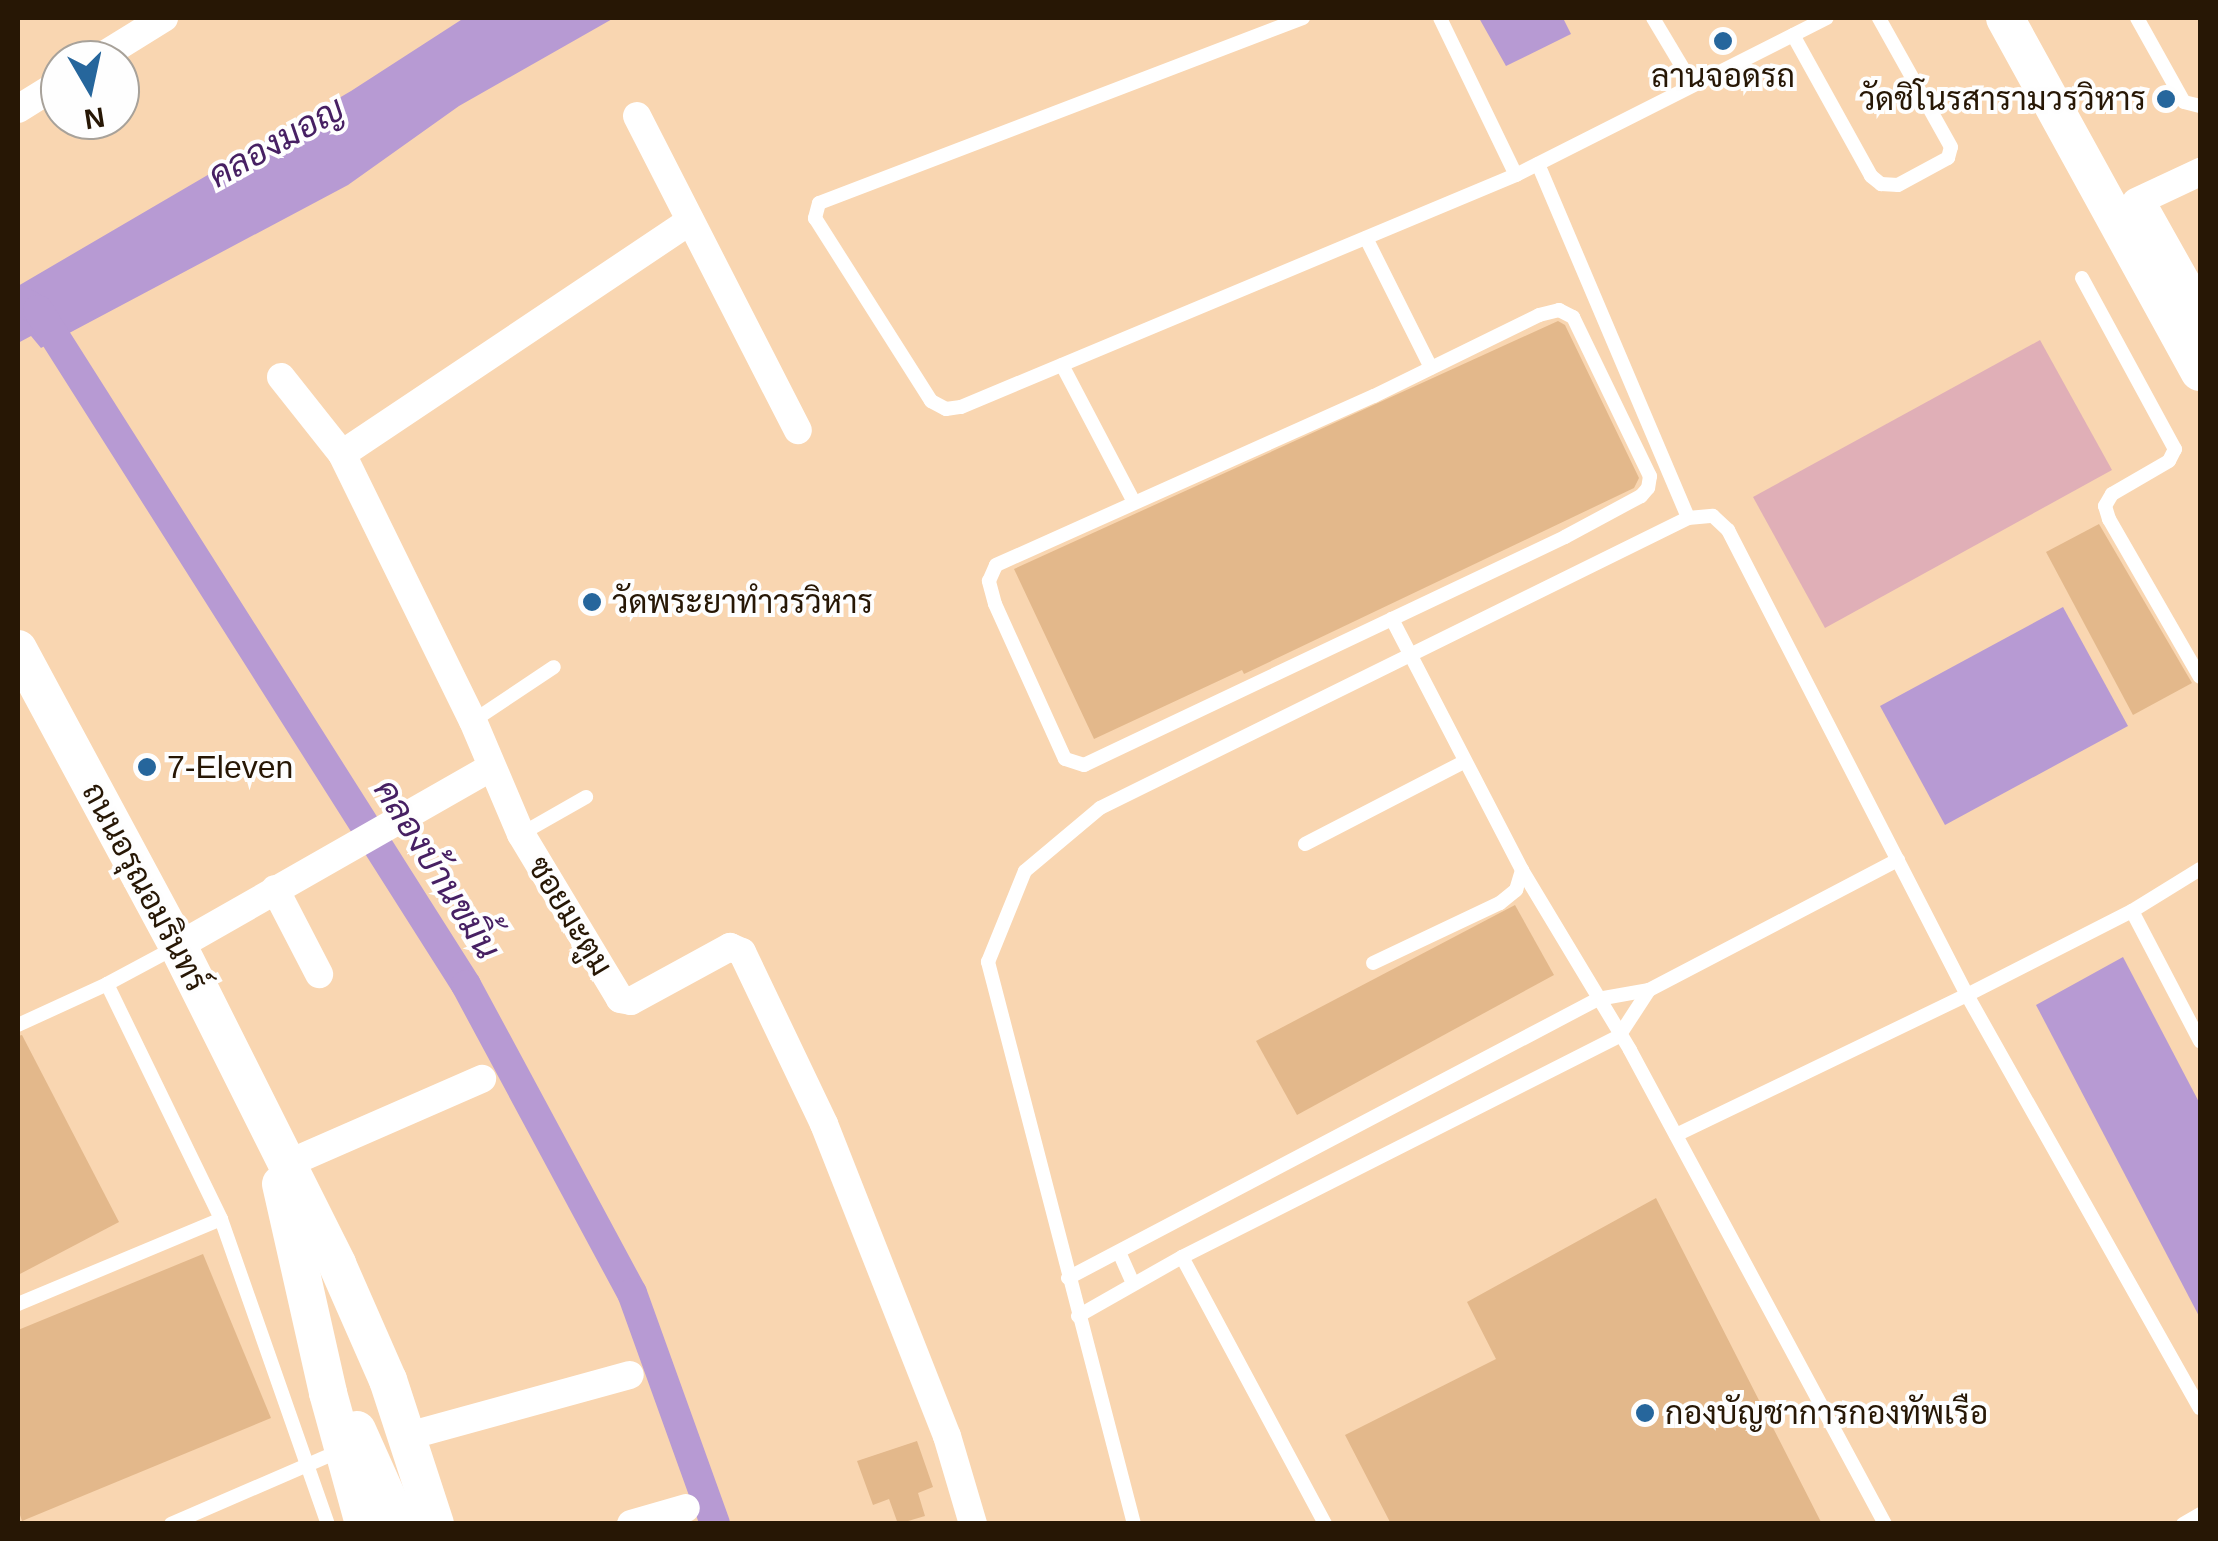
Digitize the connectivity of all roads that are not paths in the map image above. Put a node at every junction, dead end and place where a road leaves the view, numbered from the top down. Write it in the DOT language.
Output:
graph roads {
  1 [pos="164,18"];
  2 [pos="1303,18"];
  3 [pos="1440,18"];
  4 [pos="1653,18"];
  5 [pos="1828,18"];
  6 [pos="1878,18"];
  7 [pos="2005,18"];
  8 [pos="2031,18"];
  9 [pos="2136,18"];
  10 [pos="1793,34"];
  11 [pos="128,40"];
  12 [pos="1694,85"];
  13 [pos="40,95"];
  14 [pos="2200,106"];
  15 [pos="18,109"];
  16 [pos="638,116"];
  17 [pos="1538,164"];
  18 [pos="2200,172"];
  19 [pos="1516,175"];
  20 [pos="2136,202"];
  21 [pos="690,221"];
  22 [pos="1366,238"];
  23 [pos="2082,278"];
  24 [pos="2200,316"];
  25 [pos="1062,365"];
  26 [pos="1431,368"];
  27 [pos="2200,372"];
  28 [pos="281,377"];
  29 [pos="798,430"];
  30 [pos="342,454"];
  31 [pos="1134,502"];
  32 [pos="1688,518"];
  33 [pos="1392,619"];
  34 [pos="18,649"];
  35 [pos="1409,658"];
  36 [pos="554,667"];
  37 [pos="2200,676"];
  38 [pos="473,721"];
  39 [pos="1464,762"];
  40 [pos="490,768"];
  41 [pos="586,797"];
  42 [pos="521,834"];
  43 [pos="1305,844"];
  44 [pos="1898,860"];
  45 [pos="2200,869"];
  46 [pos="1522,870"];
  47 [pos="274,888"];
  48 [pos="2132,911"];
  49 [pos="178,946"];
  50 [pos="1373,964"];
  51 [pos="318,974"];
  52 [pos="108,984"];
  53 [pos="1649,990"];
  54 [pos="1966,995"];
  55 [pos="1598,999"];
  56 [pos="18,1025"];
  57 [pos="1619,1036"];
  58 [pos="2200,1041"];
  59 [pos="482,1078"];
  60 [pos="268,1128"];
  61 [pos="1676,1135"];
  62 [pos="287,1164"];
  63 [pos="221,1219"];
  64 [pos="1119,1252"];
  65 [pos="1182,1257"];
  66 [pos="1068,1278"];
  67 [pos="1133,1284"];
  68 [pos="18,1304"];
  69 [pos="1078,1316"];
  70 [pos="363,1321"];
  71 [pos="315,1335"];
  72 [pos="630,1375"];
  73 [pos="2200,1408"];
  74 [pos="408,1436"];
  75 [pos="343,1449"];
  76 [pos="305,1467"];
  77 [pos="686,1508"];
  78 [pos="2200,1514"];
  79 [pos="171,1524"];
  80 [pos="328,1524"];
  81 [pos="364,1524"];
  82 [pos="400,1524"];
  83 [pos="435,1524"];
  84 [pos="631,1524"];
  85 [pos="973,1524"];
  86 [pos="1134,1524"];
  87 [pos="1325,1524"];
  88 [pos="1885,1524"];
  89 [pos="2183,1524"];
  1 -- 11 [label="street"];
  2 -- 25 [label="lane"];
  3 -- 19 [label="lane"];
  4 -- 12 [label="lane"];
  5 -- 10 [label="lane"];
  6 -- 10 [label="lane"];
  7 -- 27 [label="main road"];
  8 -- 20 [label="main road"];
  9 -- 14 [label="lane"];
  10 -- 12 [label="lane"];
  12 -- 17 [label="lane"];
  13 -- 15 [label="street"];
  16 -- 21 [label="street"];
  17 -- 19 [label="lane"];
  17 -- 32 [label="lane"];
  18 -- 20 [label="street"];
  19 -- 22 [label="lane"];
  20 -- 24 [label="main road"];
  21 -- 29 [label="street"];
  21 -- 30 [label="street"];
  22 -- 25 [label="lane"];
  22 -- 26 [label="lane"];
  23 -- 37 [label="lane"];
  25 -- 31 [label="lane"];
  26 -- 31 [label="lane"];
  26 -- 33 [label="lane"];
  28 -- 30 [label="street, ซอยมะตูม"];
  30 -- 38 [label="street, ซอยมะตูม"];
  31 -- 33 [label="lane"];
  32 -- 35 [label="lane"];
  32 -- 44 [label="lane"];
  33 -- 35 [label="lane"];
  34 -- 49 [label="main road, ถนนอรุณอมรินทร์"];
  35 -- 39 [label="lane"];
  35 -- 66 [label="lane"];
  36 -- 38 [label="lane"];
  38 -- 40 [label="street, ซอยมะตูม"];
  39 -- 43 [label="lane"];
  39 -- 46 [label="lane"];
  40 -- 42 [label="street, ซอยมะตูม"];
  40 -- 47 [label="street"];
  41 -- 42 [label="lane"];
  42 -- 85 [label="street, ซอยมะตูม"];
  44 -- 53 [label="lane"];
  44 -- 54 [label="lane"];
  45 -- 48 [label="lane"];
  46 -- 50 [label="lane"];
  46 -- 55 [label="lane"];
  47 -- 49 [label="street"];
  47 -- 51 [label="street"];
  48 -- 54 [label="lane"];
  48 -- 58 [label="lane"];
  49 -- 52 [label="lane"];
  49 -- 60 [label="main road, ถนนอรุณอมรินทร์"];
  52 -- 56 [label="lane"];
  52 -- 63 [label="lane"];
  53 -- 55 [label="lane"];
  53 -- 57 [label="lane"];
  54 -- 61 [label="lane"];
  54 -- 73 [label="lane"];
  55 -- 57 [label="lane"];
  55 -- 64 [label="lane"];
  57 -- 61 [label="lane"];
  57 -- 65 [label="lane"];
  59 -- 62 [label="street"];
  60 -- 62 [label="main road, ถนนอรุณอมรินทร์"];
  60 -- 71 [label="main road, ถนนอรุณอมรินทร์"];
  61 -- 88 [label="lane"];
  62 -- 70 [label="main road, ถนนอรุณอมรินทร์"];
  63 -- 68 [label="lane"];
  63 -- 76 [label="lane"];
  64 -- 66 [label="lane"];
  64 -- 67 [label="lane"];
  65 -- 67 [label="lane"];
  65 -- 87 [label="lane"];
  66 -- 69 [label="lane"];
  67 -- 69 [label="lane"];
  69 -- 86 [label="lane"];
  70 -- 74 [label="main road, ถนนอรุณอมรินทร์"];
  70 -- 82 [label="main road"];
  71 -- 75 [label="main road, ถนนอรุณอมรินทร์"];
  71 -- 82 [label="main road"];
  72 -- 74 [label="street"];
  74 -- 83 [label="main road, ถนนอรุณอมรินทร์"];
  75 -- 76 [label="lane"];
  75 -- 81 [label="main road, ถนนอรุณอมรินทร์"];
  76 -- 79 [label="lane"];
  76 -- 80 [label="lane"];
  77 -- 84 [label="street"];
  78 -- 89 [label="lane"];
}
